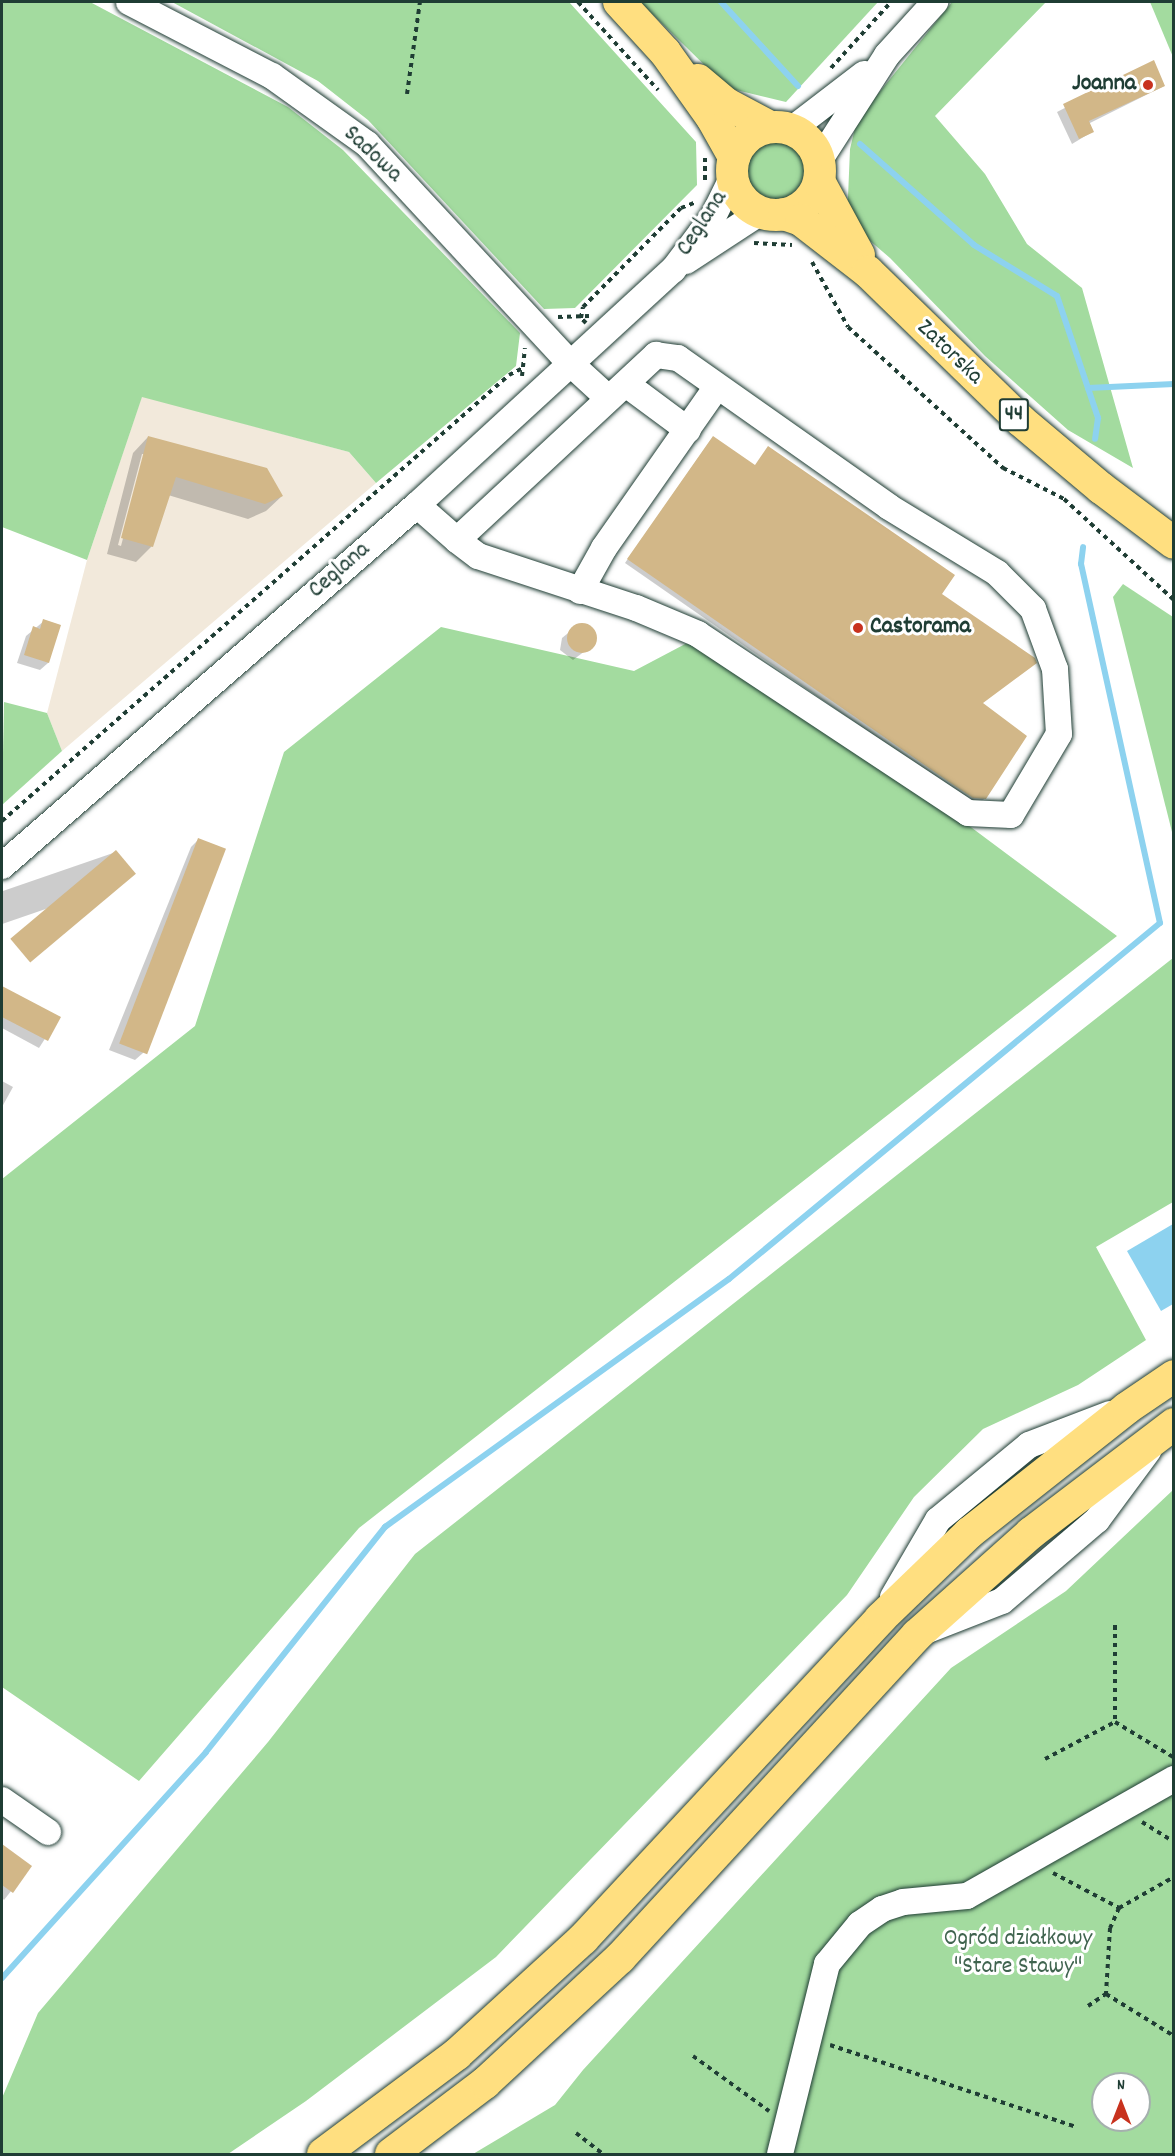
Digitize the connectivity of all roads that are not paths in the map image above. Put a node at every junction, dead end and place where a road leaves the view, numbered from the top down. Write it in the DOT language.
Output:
graph roads {
  1 [pos="129,2"];
  2 [pos="619,2"];
  3 [pos="935,2"];
  4 [pos="665,52"];
  5 [pos="887,55"];
  6 [pos="781,128"];
  7 [pos="724,163"];
  8 [pos="819,171"];
  9 [pos="773,213"];
  10 [pos="673,270"];
  11 [pos="868,272"];
  12 [pos="571,364"];
  13 [pos="716,388"];
  14 [pos="617,390"];
  15 [pos="688,430"];
  16 [pos="417,504"];
  17 [pos="457,540"];
  18 [pos="1173,543"];
  19 [pos="580,591"];
  20 [pos="2,866"];
  21 [pos="1173,1376"];
  22 [pos="1167,1429"];
  23 [pos="1173,1779"];
  24 [pos="2,1800"];
  25 [pos="48,1832"];
  26 [pos="322,2154"];
  27 [pos="391,2154"];
  28 [pos="780,2154"];
  1 -- 12 [label="street, Sadowa"];
  2 -- 4 [label="main road, 44"];
  3 -- 5 [label="street"];
  4 -- 6 [label="main road, 44"];
  4 -- 7 [label="main road, 44"];
  5 -- 6 [label="street"];
  5 -- 8 [label="street"];
  6 -- 7 [label="main road"];
  6 -- 8 [label="main road, 44"];
  7 -- 9 [label="main road, 44"];
  7 -- 10 [label="street, Ceglana"];
  8 -- 9 [label="main road"];
  8 -- 11 [label="main road, Zatorska / 44"];
  9 -- 10 [label="street, Ceglana"];
  9 -- 11 [label="main road, Zatorska / 44"];
  10 -- 12 [label="street, Ceglana"];
  11 -- 18 [label="main road, Zatorska / 44"];
  12 -- 14 [label="street, Sadowa"];
  12 -- 16 [label="street, Ceglana"];
  13 -- 14 [label="street"];
  13 -- 15 [label="street"];
  13 -- 19 [label="street"];
  14 -- 15 [label="street, Sadowa"];
  14 -- 17 [label="street"];
  15 -- 19 [label="street"];
  16 -- 17 [label="street"];
  16 -- 20 [label="street, Ceglana"];
  17 -- 19 [label="street"];
  21 -- 26 [label="main road"];
  22 -- 27 [label="main road"];
  23 -- 28 [label="street"];
  24 -- 25 [label="street"];
}
